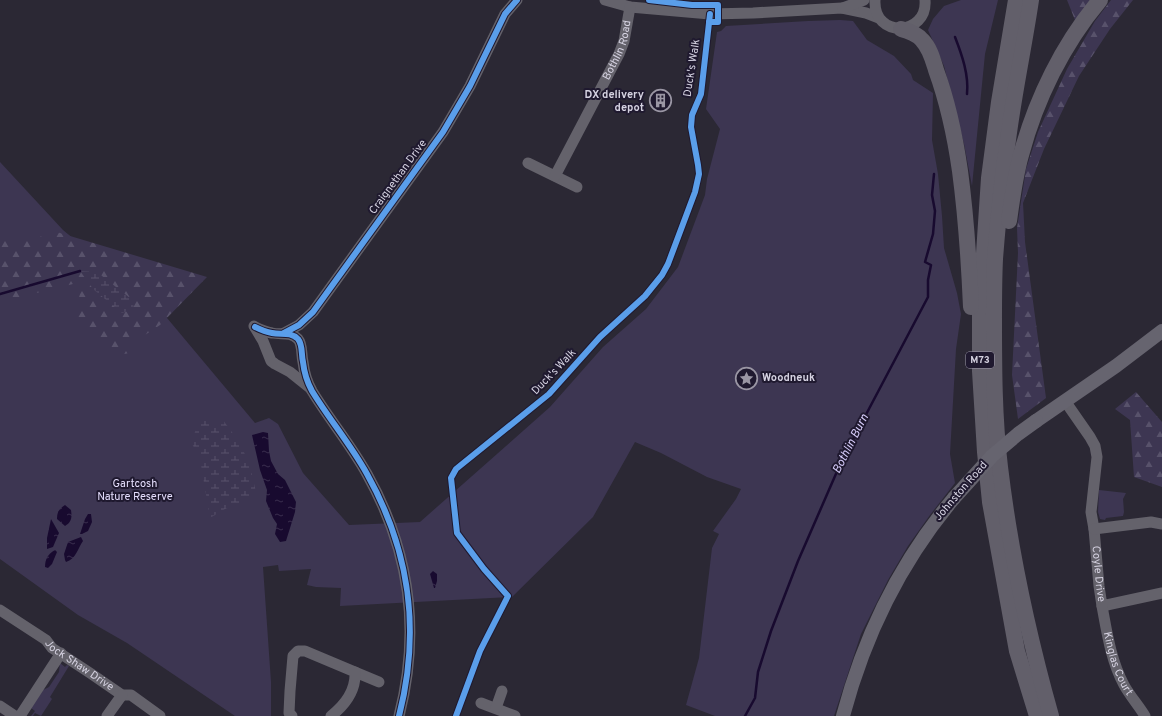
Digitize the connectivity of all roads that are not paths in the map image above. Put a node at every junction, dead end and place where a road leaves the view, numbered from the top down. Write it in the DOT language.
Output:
graph roads {
  1 [pos="509,0"];
  2 [pos="517,0"];
  3 [pos="605,0"];
  4 [pos="864,0"];
  5 [pos="875,0"];
  6 [pos="936,0"];
  7 [pos="1016,0"];
  8 [pos="1031,0"];
  9 [pos="1100,0"];
  10 [pos="925,5"];
  11 [pos="630,7"];
  12 [pos="842,8"];
  13 [pos="505,14"];
  14 [pos="879,18"];
  15 [pos="901,29"];
  16 [pos="528,163"];
  17 [pos="555,176"];
  18 [pos="577,187"];
  19 [pos="313,312"];
  20 [pos="1162,331"];
  21 [pos="281,334"];
  22 [pos="268,350"];
  23 [pos="302,351"];
  24 [pos="280,367"];
  25 [pos="310,389"];
  26 [pos="1065,401"];
  27 [pos="985,452"];
  28 [pos="1000,466"];
  29 [pos="1162,524"];
  30 [pos="1094,529"];
  31 [pos="1162,593"];
  32 [pos="1102,606"];
  33 [pos="0,610"];
  34 [pos="61,654"];
  35 [pos="355,672"];
  36 [pos="379,682"];
  37 [pos="502,691"];
  38 [pos="122,695"];
  39 [pos="481,703"];
  40 [pos="0,706"];
  41 [pos="496,708"];
  42 [pos="15,716"];
  43 [pos="20,716"];
  44 [pos="107,716"];
  45 [pos="160,716"];
  46 [pos="292,716"];
  47 [pos="332,716"];
  48 [pos="399,716"];
  49 [pos="515,716"];
  50 [pos="842,716"];
  51 [pos="1037,716"];
  52 [pos="1051,716"];
  53 [pos="1146,716"];
  1 -- 13 [label="street, Craignethan Drive"];
  2 -- 13 [label="street, Craignethan Drive"];
  3 -- 11 [label="street"];
  4 -- 12 [label="street"];
  5 -- 14 [label="street"];
  6 -- 10 [label="street"];
  7 -- 27 [label="highway, M73"];
  8 -- 28 [label="highway, M73"];
  9 -- 28 [label="highway"];
  10 -- 15 [label="street"];
  11 -- 12 [label="street"];
  11 -- 17 [label="street, Bothlin Road"];
  12 -- 14 [label="street"];
  13 -- 19 [label="street, Craignethan Drive"];
  14 -- 15 [label="street"];
  15 -- 27 [label="highway"];
  16 -- 17 [label="street"];
  17 -- 18 [label="street"];
  19 -- 21 [label="street, Craignethan Drive"];
  19 -- 23 [label="street, Craignethan Drive"];
  20 -- 26 [label="main road, Johnston Road"];
  21 -- 22 [label="street"];
  21 -- 22 [label="street"];
  21 -- 23 [label="street"];
  22 -- 24 [label="street"];
  23 -- 24 [label="street"];
  23 -- 25 [label="street"];
  24 -- 25 [label="street"];
  25 -- 48 [label="street"];
  26 -- 30 [label="street, Coyle Drive"];
  26 -- 50 [label="main road, Johnston Road, bridge"];
  27 -- 51 [label="highway, M73"];
  28 -- 52 [label="highway, M73"];
  29 -- 30 [label="street, Coyle Drive"];
  30 -- 32 [label="street, Coyle Drive"];
  31 -- 32 [label="street, Coyle Drive"];
  32 -- 53 [label="street, Kinglas Court"];
  33 -- 34 [label="street, Jock Shaw Drive"];
  34 -- 38 [label="street, Jock Shaw Drive"];
  34 -- 43 [label="street"];
  35 -- 36 [label="street"];
  35 -- 46 [label="street"];
  35 -- 47 [label="street"];
  37 -- 41 [label="street"];
  38 -- 44 [label="street"];
  38 -- 45 [label="street, Jock Shaw Drive"];
  39 -- 41 [label="street"];
  40 -- 42 [label="street"];
  41 -- 49 [label="street"];
}
